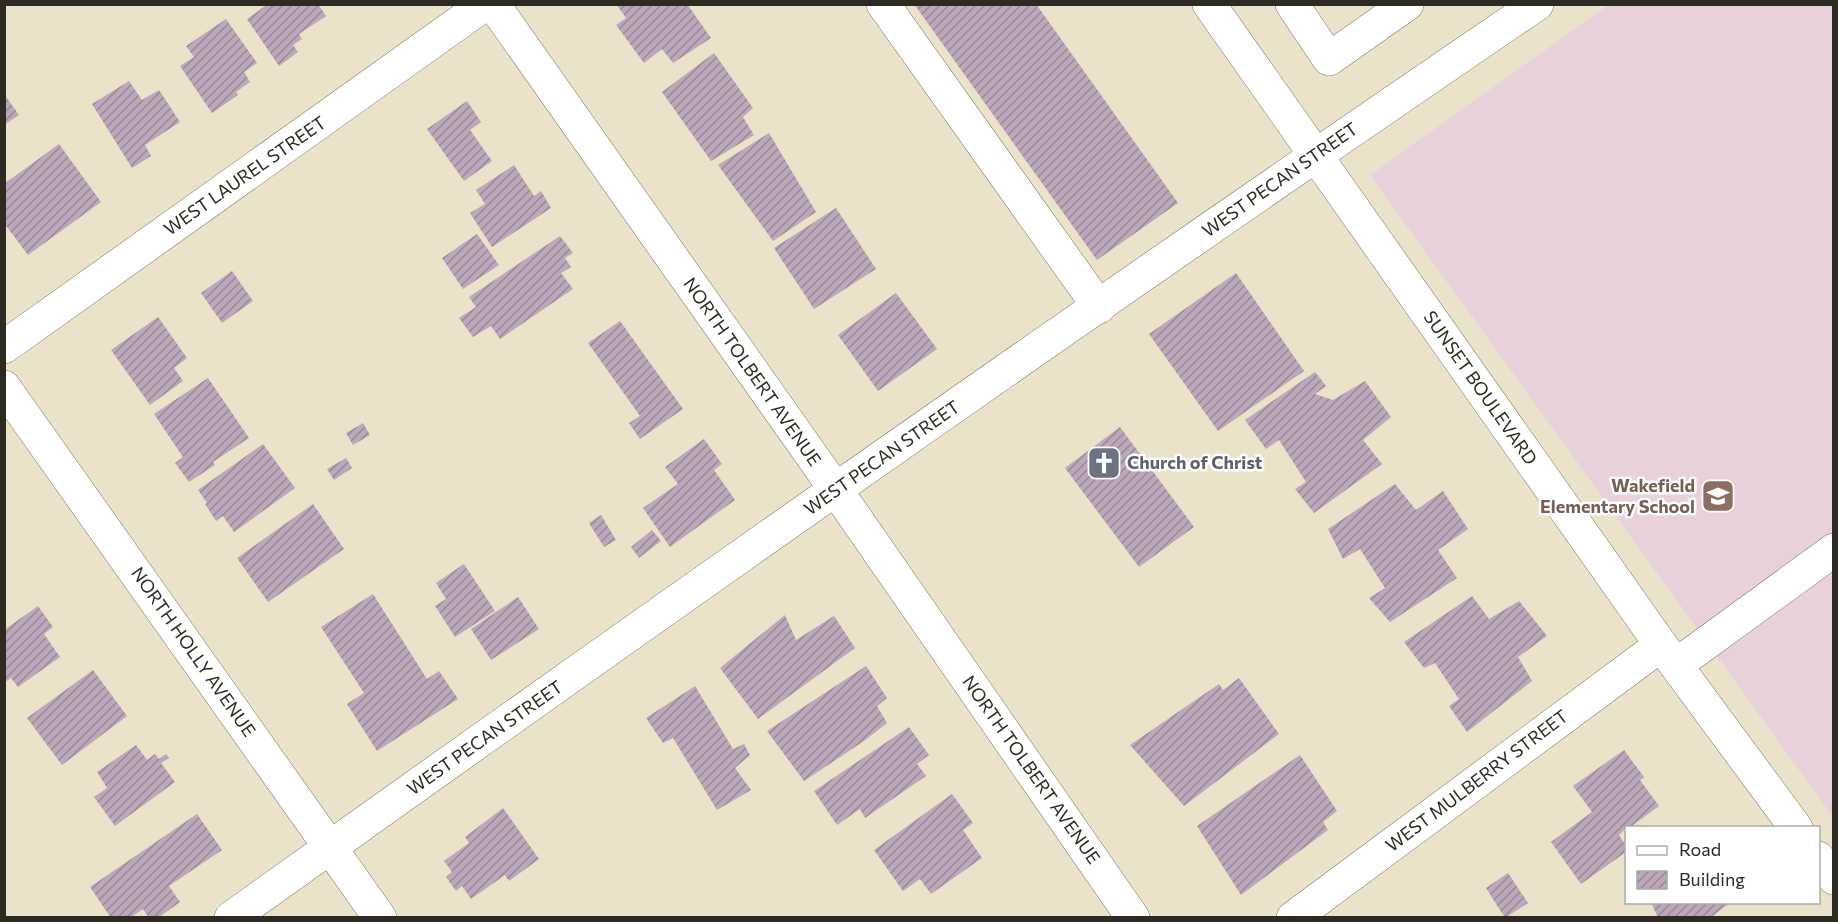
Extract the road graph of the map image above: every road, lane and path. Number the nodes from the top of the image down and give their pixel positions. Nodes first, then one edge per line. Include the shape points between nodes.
1 (485, 4) edge
2 (493, 4) edge
3 (883, 4) edge
4 (1209, 4) edge
5 (1292, 4) edge
6 (1407, 4) edge
7 (1537, 4) edge
8 (1315, 155) junction
9 (1099, 307) junction
10 (4, 347) edge
11 (4, 387) edge
12 (836, 490) junction
13 (1833, 550) edge
14 (1668, 655) junction
15 (1795, 826) edge
16 (330, 846) junction
17 (1820, 861) edge
18 (1833, 878) edge
19 (231, 918) edge
20 (380, 918) edge
21 (1133, 918) edge
22 (1293, 918) edge

1 - 10 street, WEST LAUREL STREET
2 - 12 street, NORTH TOLBERT AVENUE
3 - 9 street
4 - 8 street, SUNSET BOULEVARD
5 - 6 street via 1329,59
7 - 8 street, WEST PECAN STREET
8 - 9 street, WEST PECAN STREET
8 - 14 street, SUNSET BOULEVARD
9 - 12 street, WEST PECAN STREET
11 - 16 street, NORTH HOLLY AVENUE
12 - 16 street, WEST PECAN STREET
12 - 21 street, NORTH TOLBERT AVENUE
13 - 14 street, WEST MULBERRY STREET
14 - 15 street, SUNSET BOULEVARD
14 - 22 street, WEST MULBERRY STREET
16 - 19 street, WEST PECAN STREET
16 - 20 street, NORTH HOLLY AVENUE
17 - 18 street

